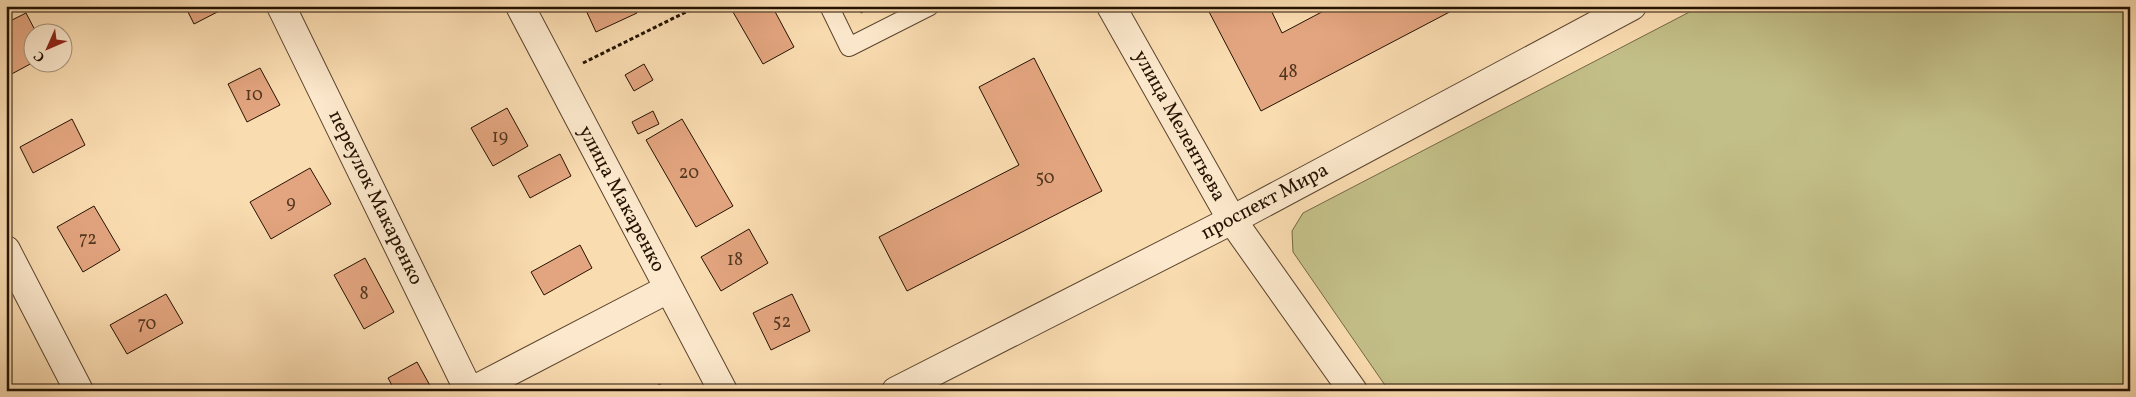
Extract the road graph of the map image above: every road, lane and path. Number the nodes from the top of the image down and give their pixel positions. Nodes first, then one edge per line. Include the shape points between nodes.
1 (282, 6) edge
2 (520, 6) edge
3 (698, 6) edge
4 (829, 6) edge
5 (930, 6) edge
6 (1111, 6) edge
7 (1632, 6) edge
8 (556, 76) junction
9 (1232, 220) junction
10 (6, 250) edge
11 (668, 289) junction
12 (79, 391) edge
13 (471, 391) edge
14 (723, 391) edge
15 (896, 391) edge
16 (1352, 391) edge

1 - 13 street, переулок Макаренко
2 - 8 street, улица Макаренко
3 - 8 path
4 - 5 lane via 849,47
6 - 9 street, улица Мелентьева
7 - 9 street, проспект Мира
8 - 11 street, улица Макаренко
9 - 15 street, проспект Мира
9 - 16 street, улица Мелентьева
10 - 12 street
11 - 13 street, переулок Макаренко
11 - 14 street, улица Макаренко

